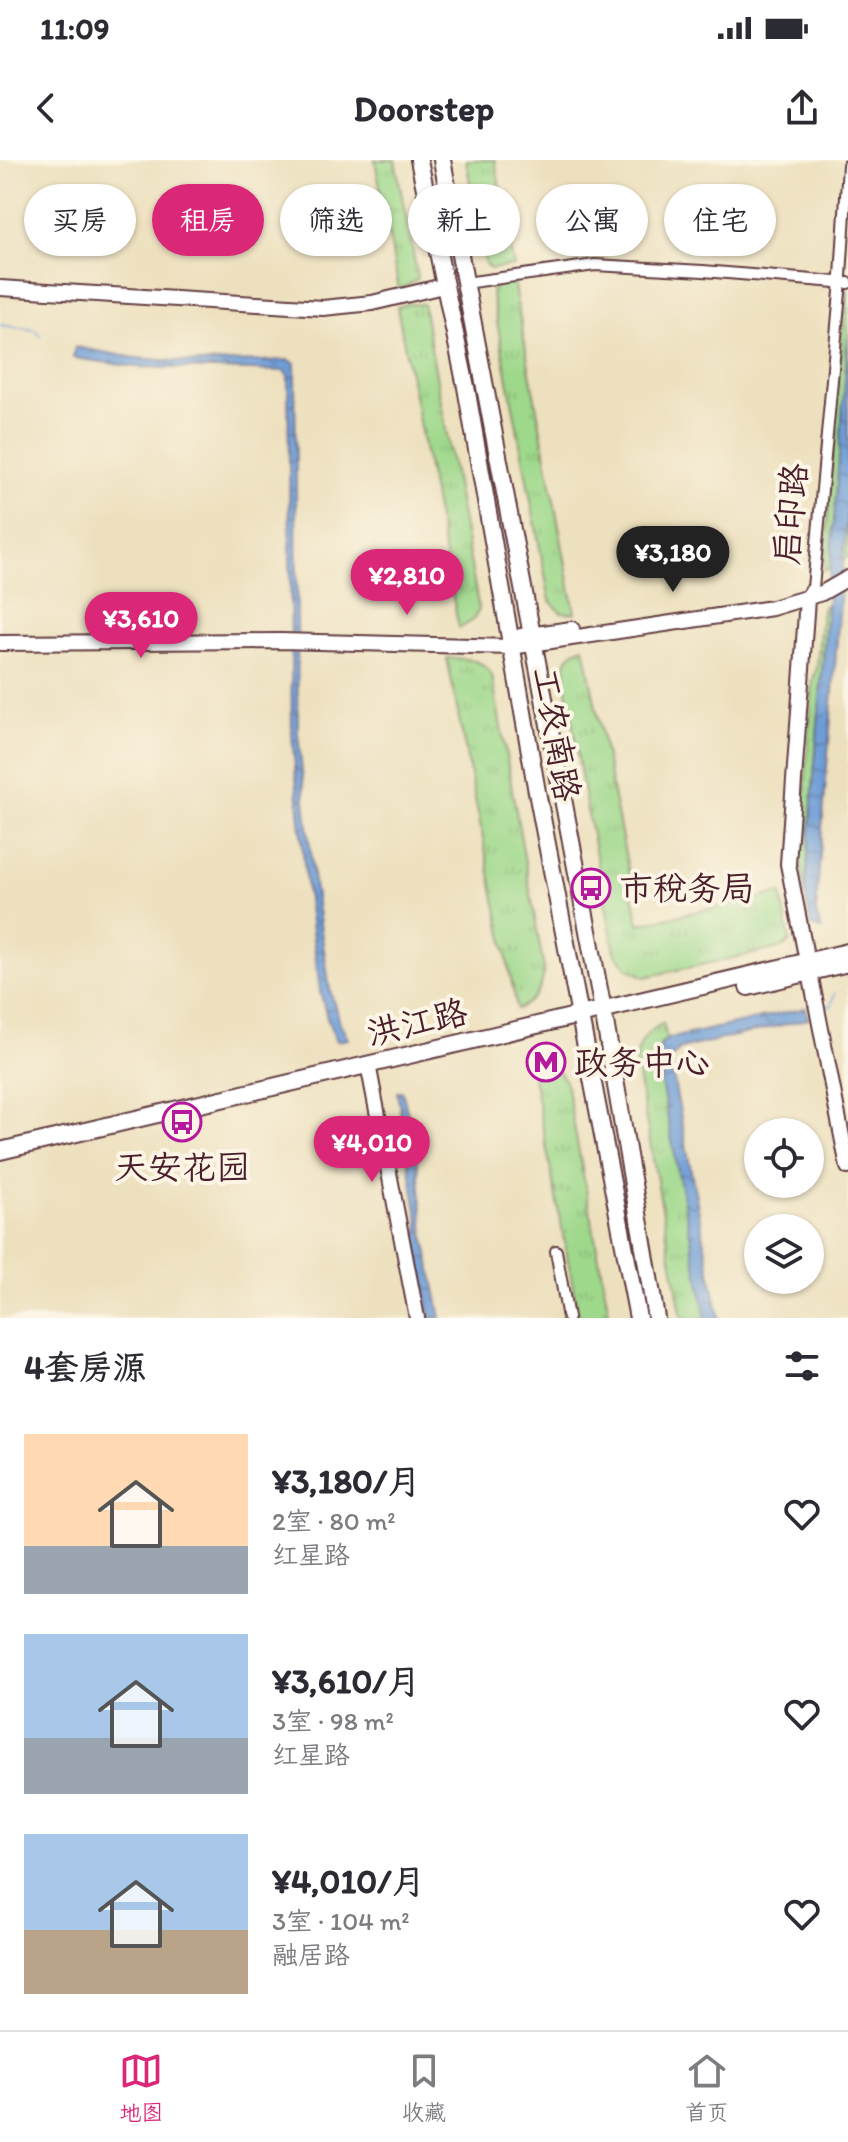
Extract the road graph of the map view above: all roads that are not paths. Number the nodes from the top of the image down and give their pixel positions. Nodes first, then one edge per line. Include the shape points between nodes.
1 (419, 160) edge
2 (442, 160) edge
3 (848, 165) edge
4 (845, 282) edge
5 (465, 283) junction
6 (443, 286) junction
7 (0, 288) edge
8 (847, 576) edge
9 (816, 591) junction
10 (0, 635) edge
11 (282, 637) junction
12 (534, 639) junction
13 (0, 643) edge
14 (511, 643) junction
15 (848, 952) edge
16 (848, 963) edge
17 (808, 967) junction
18 (604, 1014) junction
19 (581, 1019) junction
20 (369, 1069) junction
21 (0, 1151) edge
22 (0, 1158) edge
23 (848, 1167) edge
24 (556, 1251) dead end
25 (417, 1318) edge
26 (568, 1318) edge
27 (638, 1318) edge
28 (656, 1318) edge

1 - 6 main road, 工农南路
2 - 5 main road, 工农南路
3 - 4 street, 启印路
4 - 5 street via 595,265
4 - 9 street, 启印路
5 - 12 main road, 工农南路
6 - 7 street via 323,308
6 - 14 main road, 工农南路
8 - 9 street
9 - 12 street
9 - 17 street, 启印路 via 788,864
10 - 11 street
11 - 13 street
11 - 14 street
12 - 14 street
12 - 18 main road, 工农南路
14 - 19 main road, 工农南路
15 - 17 main road, 洪江路
16 - 17 main road, 洪江路
17 - 18 main road, 洪江路
17 - 23 street, 启印路
18 - 19 main road, 洪江路
18 - 28 main road, 工农南路
19 - 20 main road, 洪江路
19 - 27 main road, 工农南路
20 - 21 main road, 洪江路
20 - 22 main road, 洪江路
20 - 25 street
24 - 26 street

